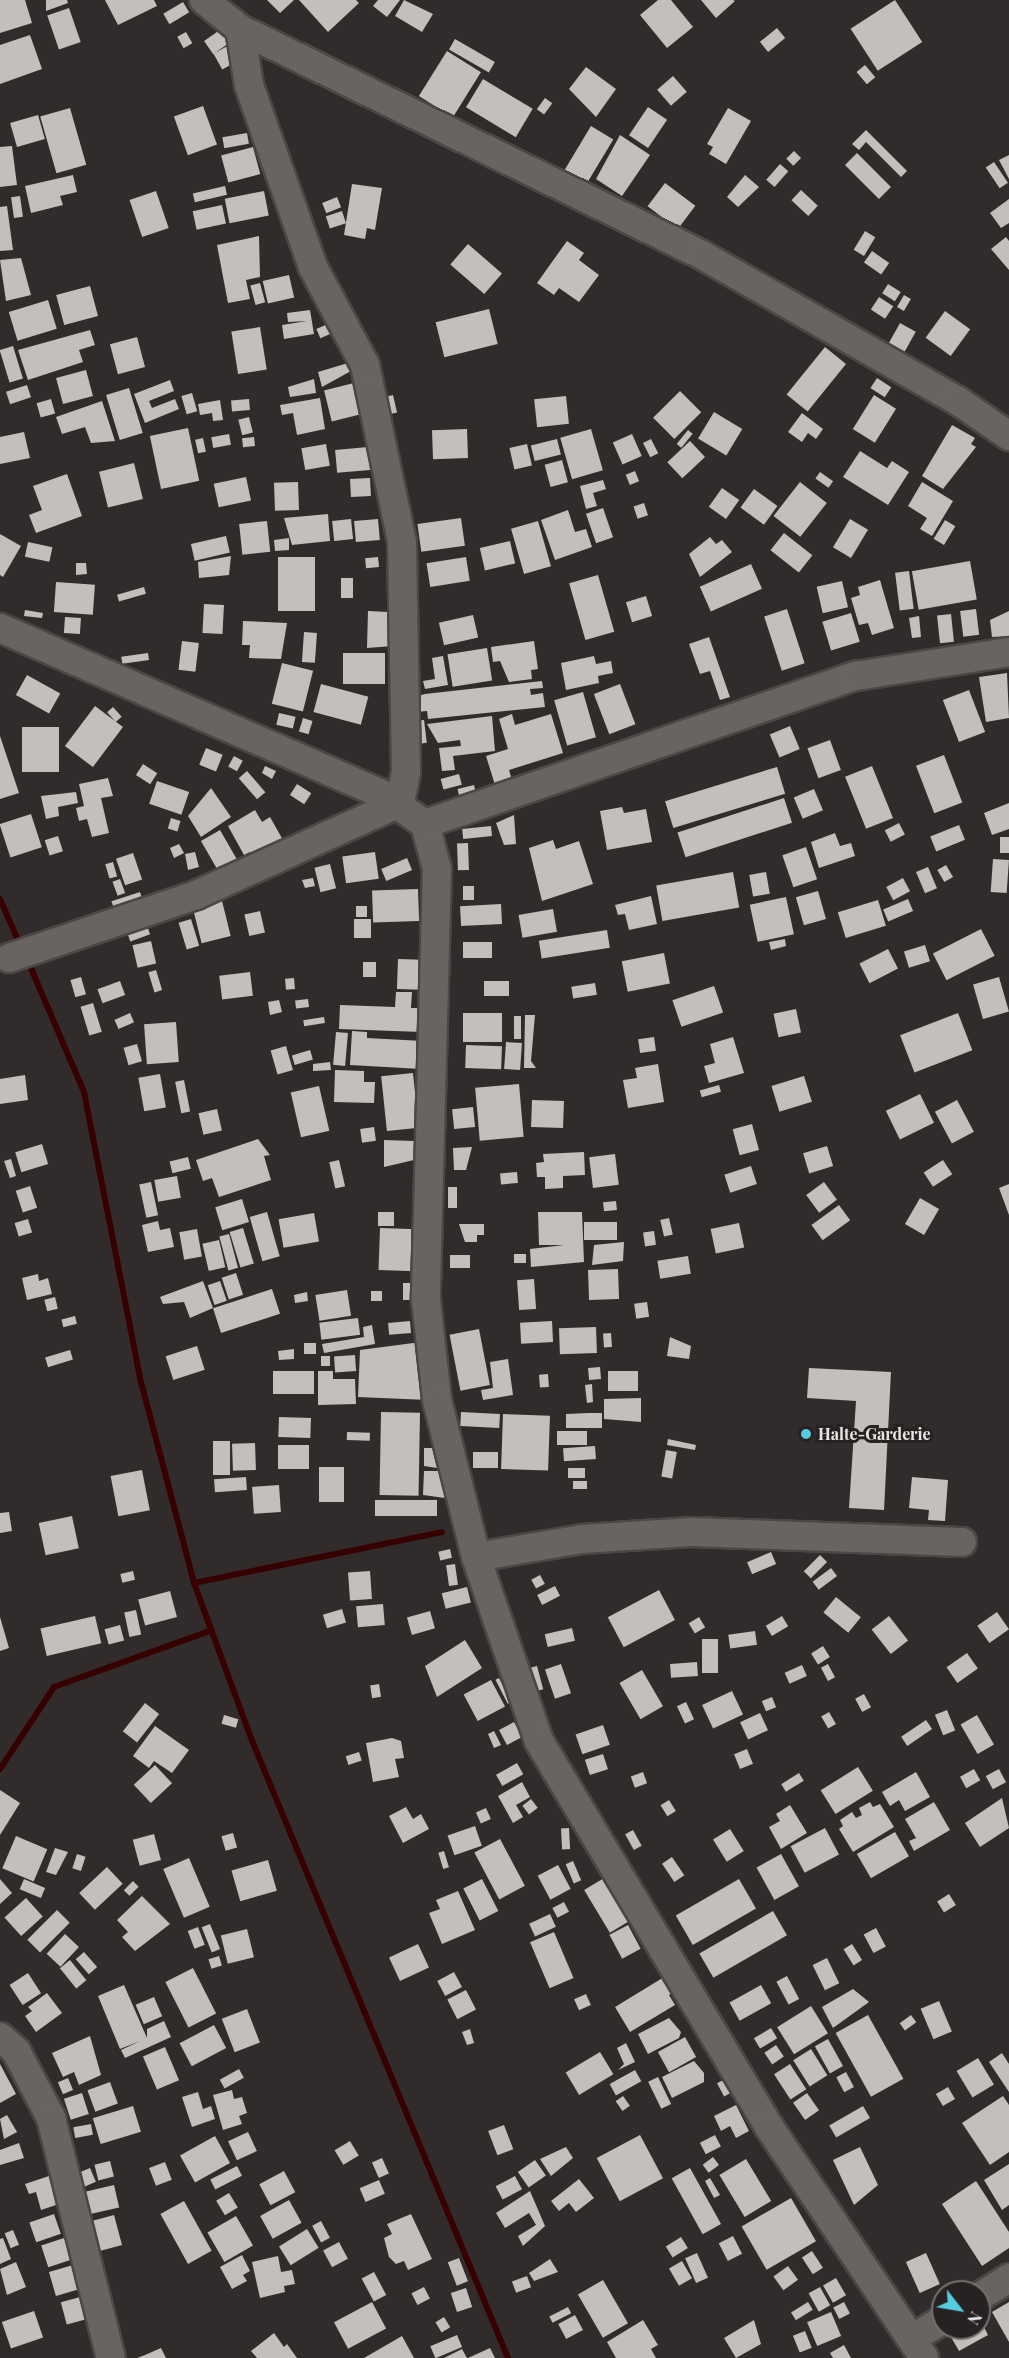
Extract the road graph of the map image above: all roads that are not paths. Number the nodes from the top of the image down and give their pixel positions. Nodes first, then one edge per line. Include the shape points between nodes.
1 (204, 0) edge
2 (240, 29) junction
3 (1009, 436) edge
4 (0, 628) edge
5 (1009, 652) edge
6 (400, 803) junction
7 (425, 824) junction
8 (20, 954) dead end
9 (962, 1542) dead end
10 (476, 1557) junction
11 (0, 2037) edge
12 (1009, 2278) edge
13 (991, 2289) edge
14 (931, 2334) edge
15 (918, 2349) edge
16 (111, 2358) edge

1 - 2 street
2 - 3 street via 702,255 958,401
2 - 6 street via 249,85 313,267 365,365 400,531 406,772
4 - 6 street
5 - 7 street via 856,676
6 - 7 street
6 - 8 street via 196,895
7 - 10 street via 437,869 426,1300 437,1400
9 - 10 street via 692,1532 582,1539
10 - 15 street via 540,1741 769,2127
11 - 16 street via 16,2051 51,2118
12 - 13 street
14 - 15 street

